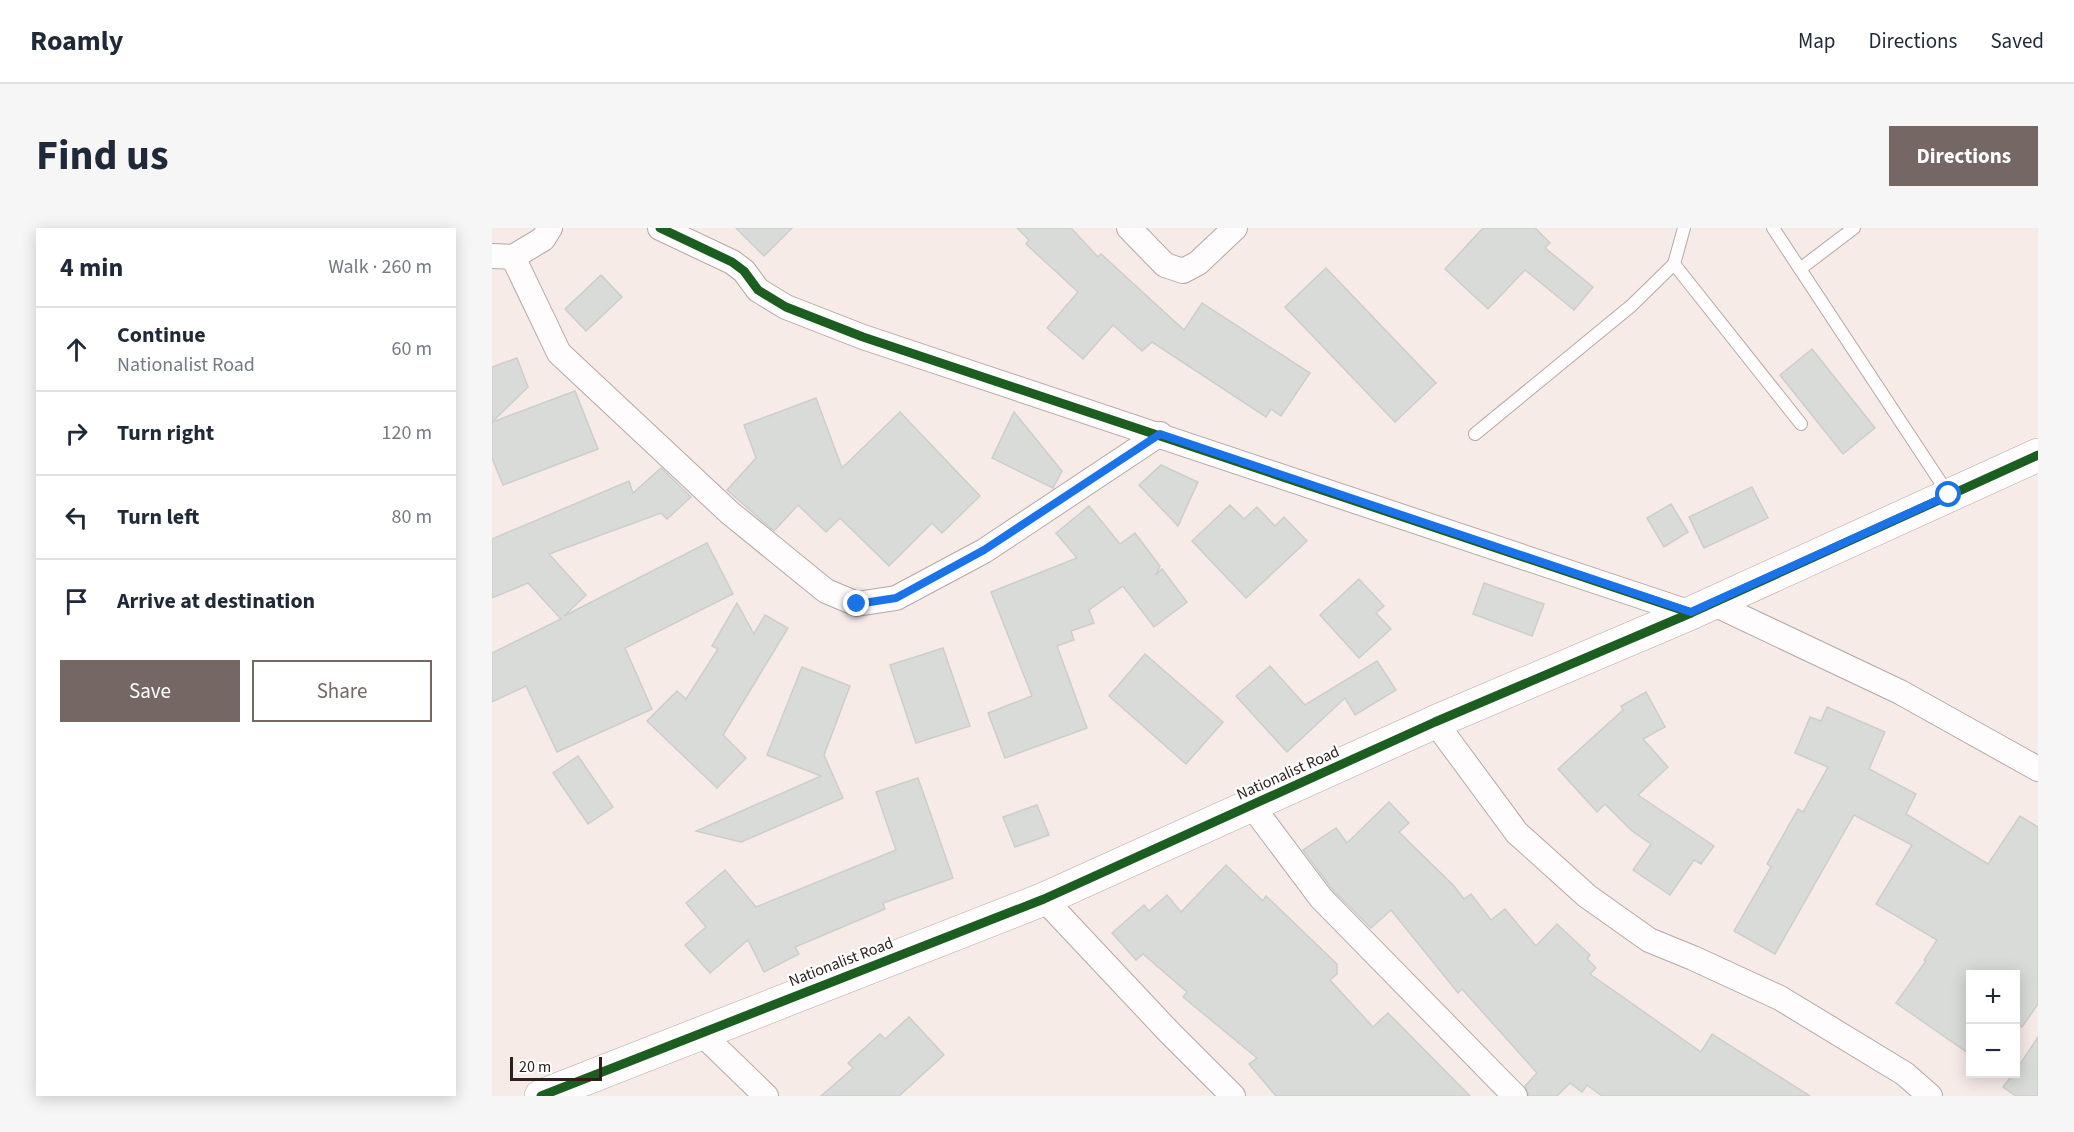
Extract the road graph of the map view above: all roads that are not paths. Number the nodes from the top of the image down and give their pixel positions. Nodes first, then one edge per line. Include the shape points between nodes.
1 (550, 228) edge
2 (660, 228) edge
3 (1129, 228) edge
4 (1235, 228) edge
5 (1684, 228) edge
6 (1773, 228) edge
7 (1854, 228) edge
8 (502, 256) edge
9 (1674, 264) junction
10 (1800, 269) junction
11 (1801, 424) dead end
12 (1160, 434) junction
13 (1475, 434) dead end
14 (2038, 455) edge
15 (1949, 495) junction
16 (1702, 608) junction
17 (1435, 722) junction
18 (2038, 769) edge
19 (1252, 806) junction
20 (1044, 899) junction
21 (701, 1034) junction
22 (755, 1091) edge
23 (541, 1096) edge
24 (1233, 1096) edge
25 (1515, 1096) edge
26 (1930, 1096) edge

1 - 8 street via 543,239
2 - 12 street via 732,262 758,290 786,307 863,337
3 - 4 street via 1165,265 1183,271 1198,263
5 - 9 lane
6 - 10 lane
7 - 10 lane
8 - 12 street via 560,353 730,513 826,591 857,604 896,598 984,550
9 - 11 lane
9 - 13 lane via 1630,306
10 - 15 lane
12 - 16 street
14 - 15 street, Nationalist Road
15 - 16 street, Nationalist Road
16 - 17 street, Nationalist Road
16 - 18 street via 1900,692
17 - 19 street, Nationalist Road
17 - 26 street via 1517,833 1587,896 1649,940 1780,998 1905,1074
19 - 20 street, Nationalist Road
19 - 25 street via 1322,898
20 - 21 street, Nationalist Road
20 - 24 street
21 - 22 street
21 - 23 street, Nationalist Road

